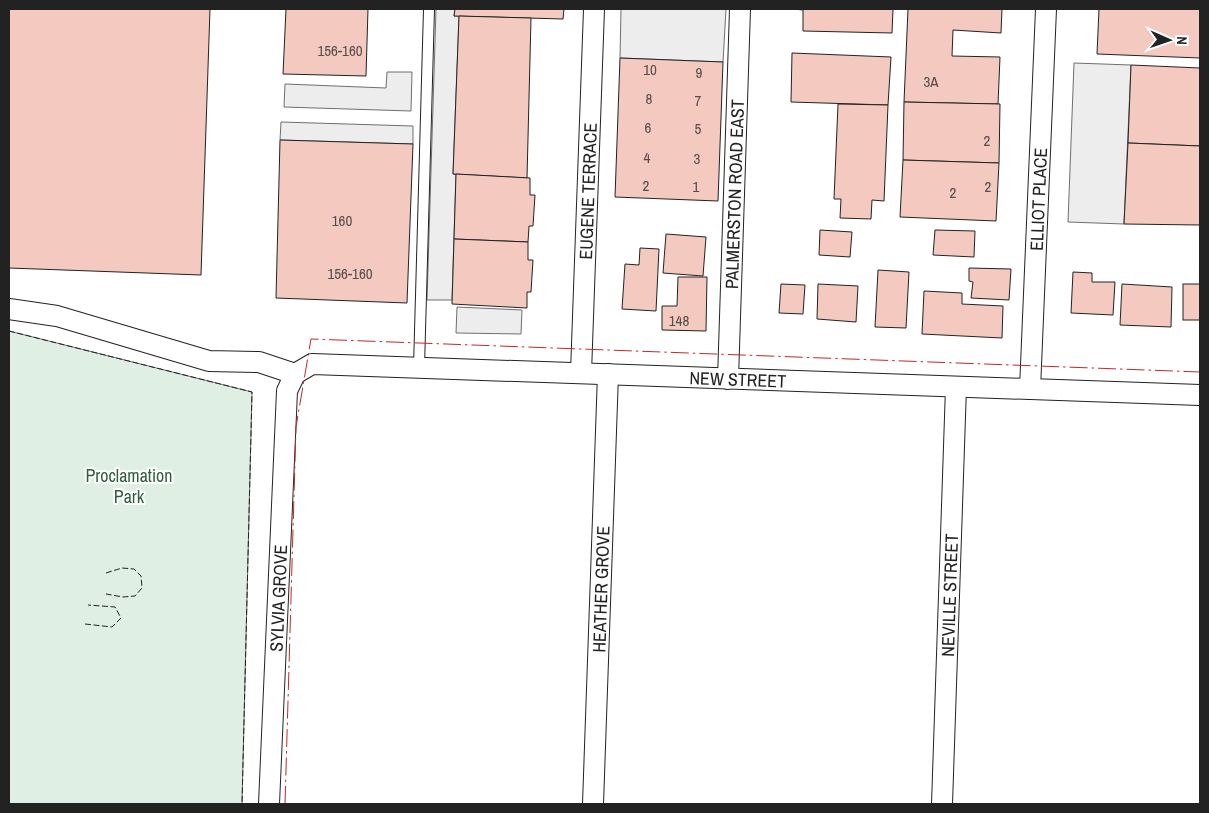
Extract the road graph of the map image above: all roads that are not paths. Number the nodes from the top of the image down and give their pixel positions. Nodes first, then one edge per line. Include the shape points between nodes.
1 (429, 9) edge
2 (594, 9) edge
3 (740, 9) edge
4 (1046, 9) edge
5 (9, 310) edge
6 (419, 367) junction
7 (582, 373) junction
8 (608, 374) junction
9 (728, 379) junction
10 (291, 382) junction
11 (956, 387) junction
12 (1030, 389) junction
13 (1200, 395) edge
14 (269, 804) edge
15 (593, 804) edge
16 (942, 804) edge

1 - 6 lane
2 - 7 street, EUGENE TERRACE
3 - 9 street, PALMERSTON ROAD EAST
4 - 12 street, ELLIOT PLACE
5 - 10 street via 58,316 209,360 259,362
6 - 7 street, NEW STREET
6 - 10 street, NEW STREET via 312,364
7 - 8 street, NEW STREET
8 - 9 street, NEW STREET
8 - 15 street, HEATHER GROVE
9 - 11 street, NEW STREET
10 - 14 street, SYLVIA GROVE
11 - 12 street, NEW STREET
11 - 16 street, NEVILLE STREET
12 - 13 street, NEW STREET

